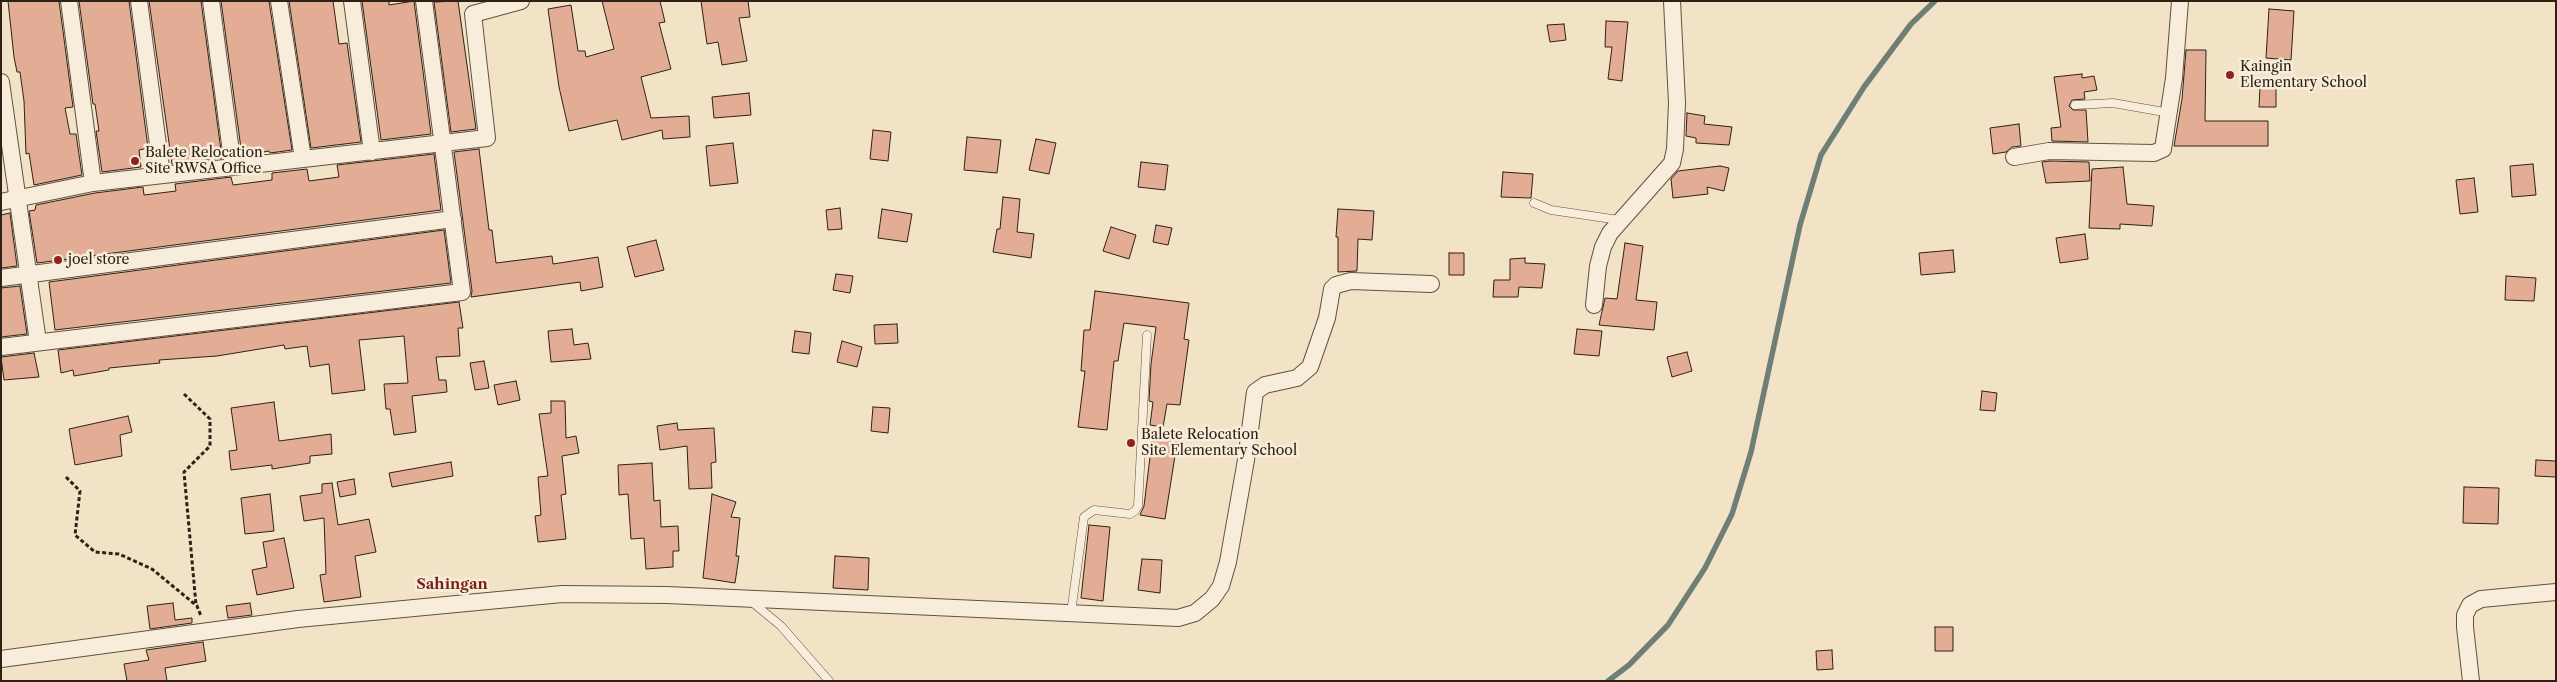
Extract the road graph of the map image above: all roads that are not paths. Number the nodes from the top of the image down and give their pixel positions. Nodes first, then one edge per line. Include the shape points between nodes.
1 (69, 1) edge
2 (139, 1) edge
3 (211, 1) edge
4 (279, 1) edge
5 (352, 1) edge
6 (424, 1) edge
7 (521, 1) edge
8 (1672, 1) edge
9 (2180, 1) edge
10 (1, 82) edge
11 (2075, 105) dead end
12 (2170, 113) junction
13 (442, 144) junction
14 (372, 152) junction
15 (2014, 157) dead end
16 (304, 159) junction
17 (234, 167) junction
18 (162, 175) junction
19 (93, 183) junction
20 (18, 200) junction
21 (1, 202) edge
22 (1534, 203) dead end
23 (453, 219) junction
24 (1618, 220) junction
25 (28, 274) junction
26 (1, 278) edge
27 (1432, 284) dead end
28 (1594, 305) dead end
29 (1147, 335) dead end
30 (38, 342) junction
31 (1, 347) edge
32 (2556, 592) edge
33 (749, 599) junction
34 (1071, 613) junction
35 (1, 659) edge
36 (829, 681) edge
37 (2471, 681) edge

1 - 19 street
2 - 18 street
3 - 17 street
4 - 16 street
5 - 14 street
6 - 13 street
7 - 13 street via 473,14 487,138
8 - 24 street via 1677,103 1674,156 1672,163 1644,197
9 - 12 street
10 - 20 street
11 - 12 lane via 2113,103
12 - 15 street via 2166,143 2160,152 2067,150
13 - 14 street
13 - 23 street
14 - 16 street
16 - 17 street
17 - 18 street
18 - 19 street
19 - 20 street
20 - 21 street
20 - 25 street
22 - 24 lane via 1551,210
23 - 25 street
23 - 30 street via 462,292
24 - 28 street via 1603,247
25 - 26 street
25 - 30 street
27 - 34 street via 1351,281 1336,285 1332,289 1327,318 1310,367 1297,378 1265,385 1255,392 1228,562 1221,586 1212,599 1195,613 1178,618
29 - 34 lane via 1138,506 1130,514 1094,510 1084,517
30 - 31 street
32 - 37 street via 2481,599 2470,605 2465,614 2465,627
33 - 34 street
33 - 35 street via 562,594 298,619
33 - 36 lane via 781,626

